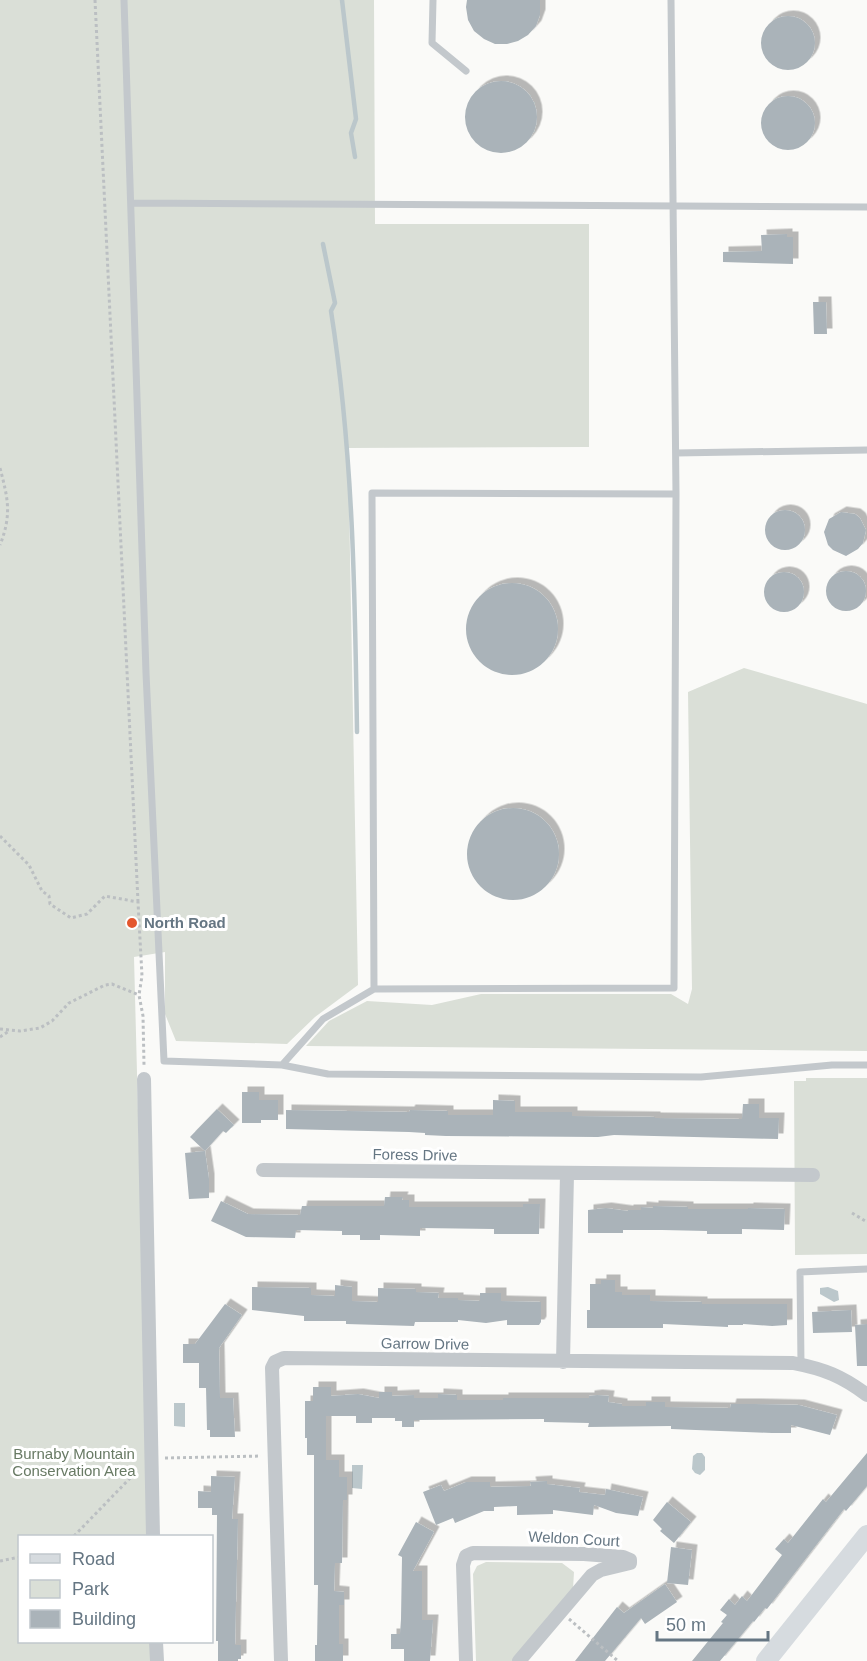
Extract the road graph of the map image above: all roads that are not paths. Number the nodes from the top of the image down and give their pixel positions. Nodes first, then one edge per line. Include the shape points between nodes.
1 (124, 0) edge
2 (433, 0) edge
3 (671, 0) edge
4 (466, 71) dead end
5 (131, 203) junction
6 (673, 204) junction
7 (867, 207) edge
8 (867, 450) edge
9 (676, 453) junction
10 (676, 494) junction
11 (374, 989) junction
12 (282, 1065) junction
13 (867, 1065) edge
14 (144, 1079) road end
15 (263, 1170) dead end
16 (567, 1174) junction
17 (813, 1175) dead end
18 (867, 1269) edge
19 (563, 1362) junction
20 (801, 1365) junction
21 (867, 1395) edge
22 (153, 1535) edge
23 (867, 1535) edge
24 (156, 1643) edge
25 (157, 1661) edge
26 (281, 1661) edge
27 (466, 1661) edge
28 (519, 1661) edge
29 (766, 1661) edge

1 - 5 lane
2 - 4 lane via 432,44
3 - 6 lane
5 - 6 lane
5 - 12 lane via 146,673 164,1061
6 - 7 lane
6 - 9 lane
8 - 9 lane
9 - 10 lane
10 - 11 lane via 674,988
10 - 11 lane via 372,493
11 - 12 lane via 323,1019
12 - 13 lane via 328,1074 701,1077
14 - 22 street
15 - 16 street, Foress Drive
16 - 17 street, Foress Drive
16 - 19 street
18 - 20 lane via 800,1272
19 - 20 street, Garrow Drive
19 - 26 street, Garrow Drive via 284,1358 275,1362 272,1368
20 - 21 street, Garrow Drive via 846,1379
23 - 29 street
24 - 25 street
27 - 28 street, Weldon Court via 463,1565 472,1552 584,1554 630,1560 592,1575

